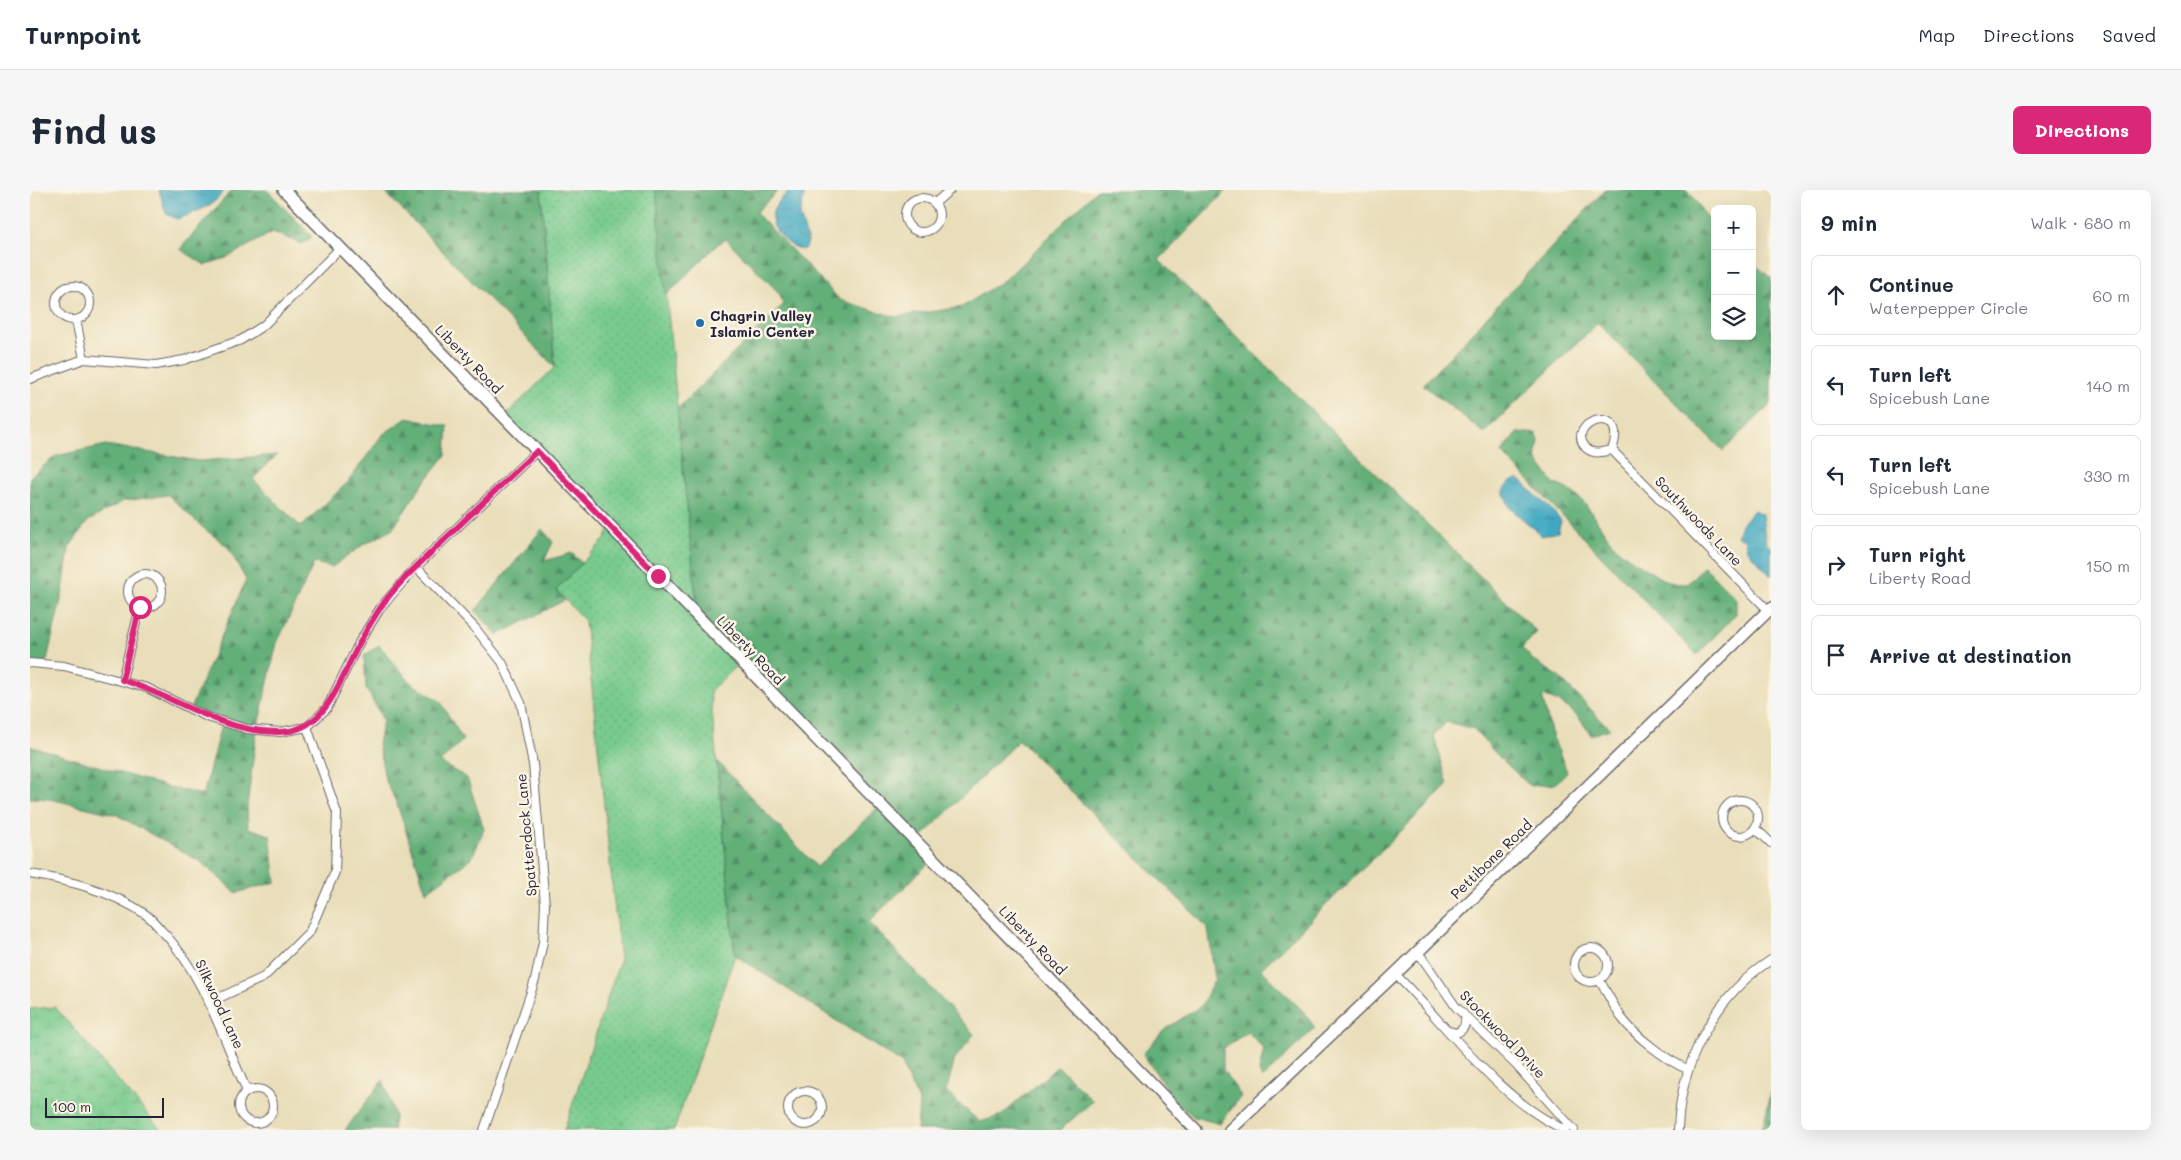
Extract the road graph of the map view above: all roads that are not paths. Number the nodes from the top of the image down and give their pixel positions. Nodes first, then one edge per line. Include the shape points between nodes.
1 (284, 190) edge
2 (950, 190) edge
3 (935, 203) junction
4 (340, 248) junction
5 (76, 320) junction
6 (84, 359) junction
7 (30, 379) edge
8 (1612, 450) junction
9 (537, 451) junction
10 (416, 567) junction
11 (140, 607) junction
12 (1770, 609) edge
13 (30, 663) edge
14 (122, 680) junction
15 (307, 726) junction
16 (1756, 828) junction
17 (1771, 843) edge
18 (30, 874) edge
19 (1418, 952) junction
20 (1771, 960) edge
21 (1395, 974) junction
22 (1599, 980) junction
23 (208, 1003) junction
24 (1465, 1016) junction
25 (1449, 1030) junction
26 (1687, 1069) junction
27 (247, 1091) junction
28 (803, 1127) edge
29 (484, 1130) edge
30 (1196, 1130) edge
31 (1230, 1130) edge
32 (1566, 1130) edge
33 (1574, 1130) edge
34 (1678, 1130) edge

1 - 4 street, Liberty Road
2 - 3 street
3 - 3 street via 940,212 935,227 927,232 916,231 909,226 905,213 908,205 923,197
4 - 6 street via 264,325 241,340 184,360 156,365
4 - 9 street, Liberty Road
5 - 5 street via 60,314 56,301 59,293 72,285 82,287 91,301 86,315
5 - 6 street
6 - 7 street
8 - 8 street via 1599,454 1587,449 1582,441 1588,423 1602,420 1612,424 1616,432
8 - 12 street, Southwoods Lane
9 - 10 street
9 - 30 street, Liberty Road
10 - 15 street via 381,607 327,708
10 - 29 street, Spatterdock Lane via 475,628 502,662 521,702 533,764 545,905 543,942 535,980
11 - 11 street via 129,597 128,587 137,576 145,573 154,575 163,595 150,608
11 - 14 street
12 - 19 street, Pettibone Road
13 - 14 street via 64,666
14 - 15 street via 147,688 207,717 247,728 280,732
15 - 23 street via 337,813 335,872 310,931 264,978
16 - 16 street via 1740,836 1729,832 1722,817 1727,806 1738,800 1749,802 1758,817
16 - 17 street
18 - 23 street, Silkwood Lane via 94,888 146,914 176,945 196,975
19 - 21 street, Pettibone Road
19 - 24 street, Stockwood Drive
20 - 26 street via 1714,1014
21 - 25 street
21 - 31 street, Pettibone Road
22 - 22 street via 1587,982 1574,971 1575,959 1583,950 1594,948 1606,957 1608,968
22 - 26 street via 1622,1018 1637,1034 1671,1061
23 - 27 street, Silkwood Lane
24 - 25 street via 1462,1030
24 - 33 street, Stockwood Drive via 1516,1065
25 - 32 street via 1494,1079 1546,1121
26 - 34 street
27 - 27 street via 256,1089 269,1094 273,1110 260,1123 250,1123 242,1117 238,1102
28 - 28 street via 791,1118 788,1106 796,1092 805,1090 818,1096 822,1112 818,1120

